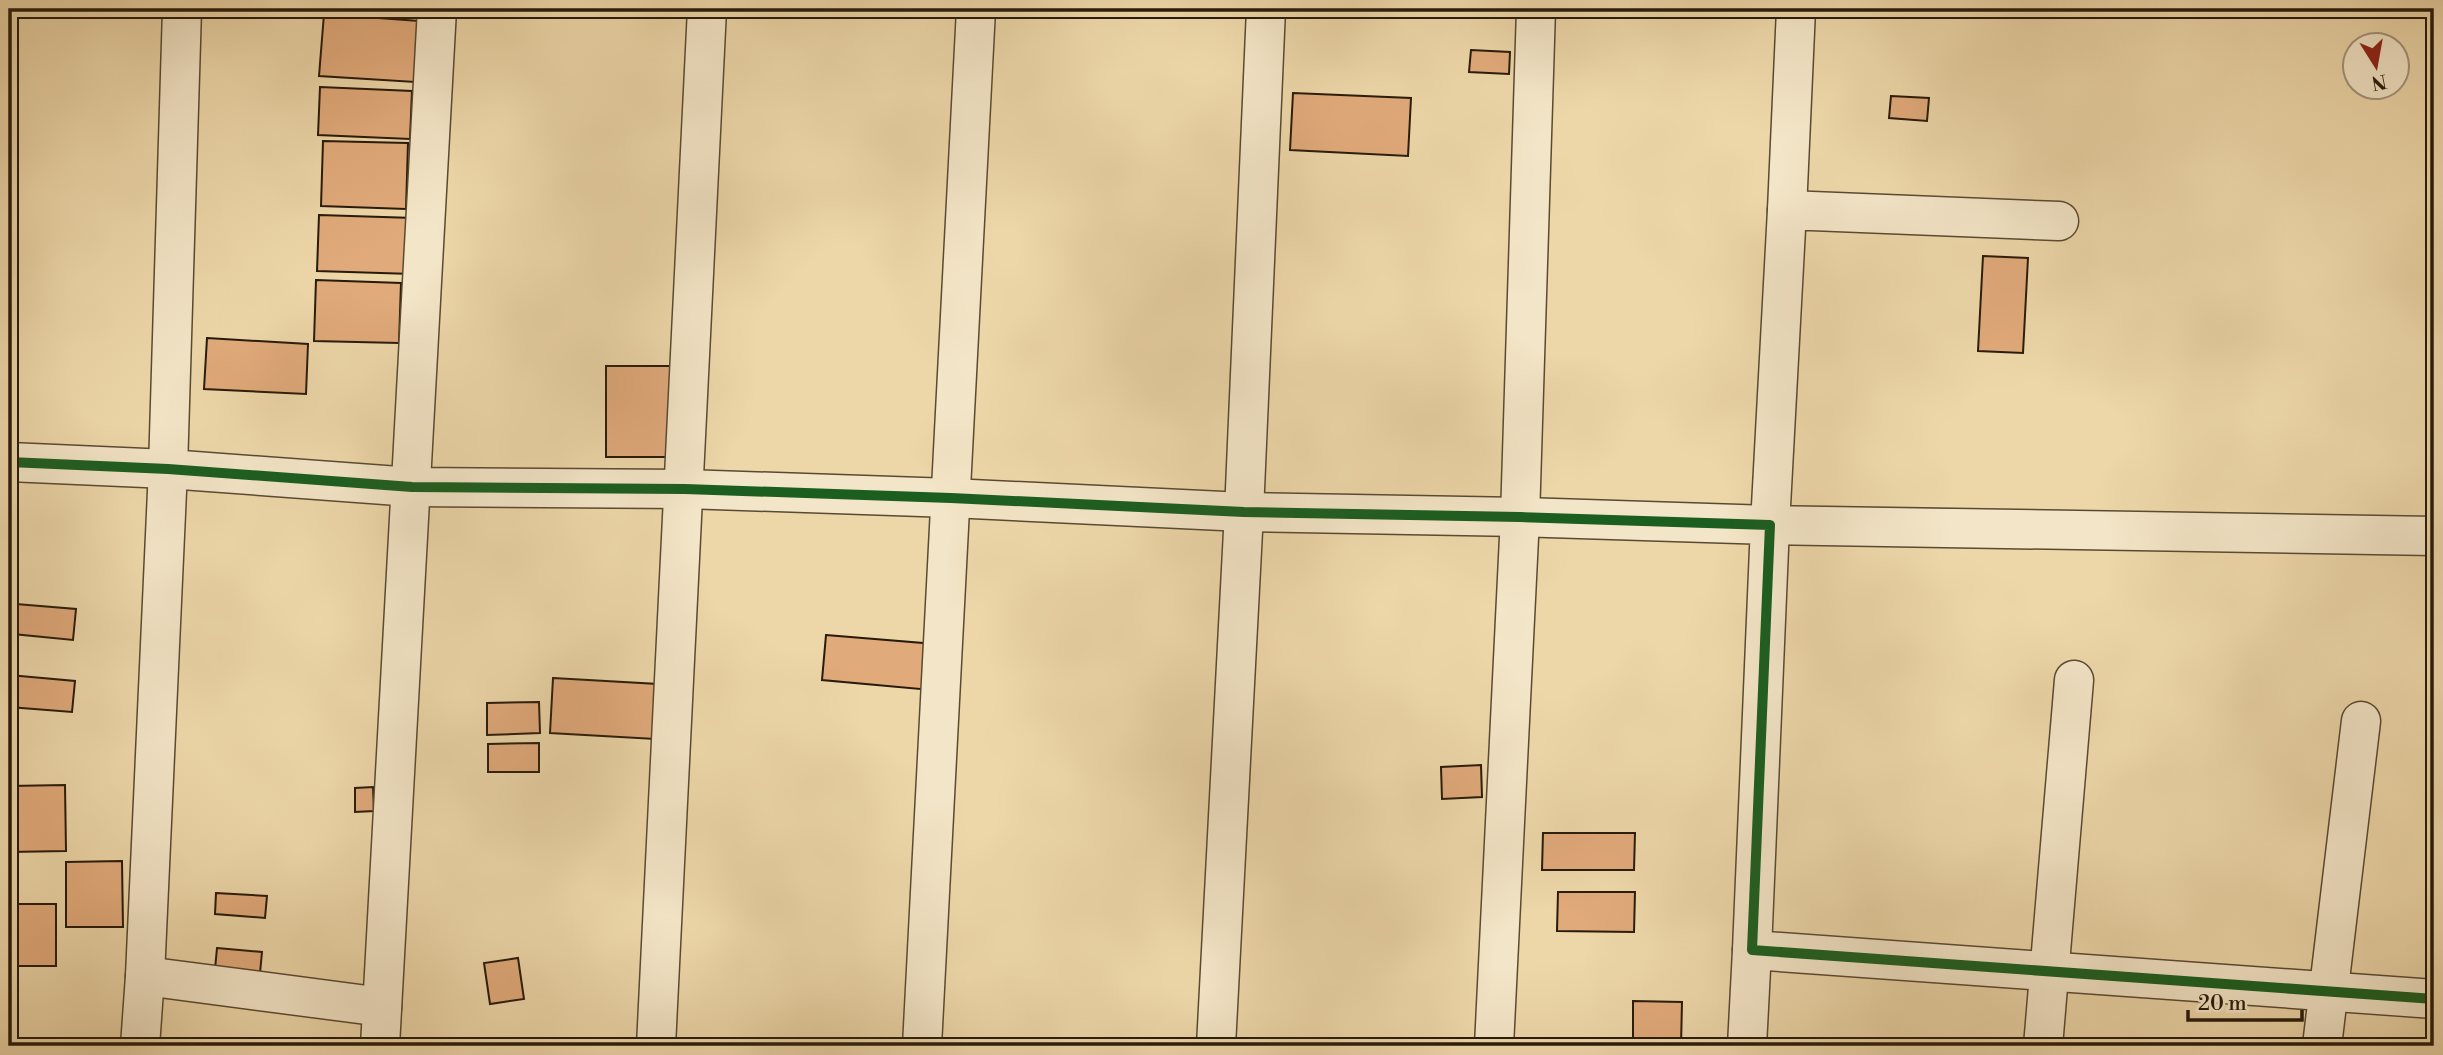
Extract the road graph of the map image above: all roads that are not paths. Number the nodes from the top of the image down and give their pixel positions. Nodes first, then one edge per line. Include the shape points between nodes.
1 (182, 9) edge
2 (437, 9) edge
3 (706, 9) edge
4 (976, 9) edge
5 (1266, 9) edge
6 (1536, 9) edge
7 (1796, 9) edge
8 (1787, 210) junction
9 (2059, 222) dead end
10 (9, 462) edge
11 (168, 469) junction
12 (412, 487) junction
13 (685, 489) junction
14 (951, 498) junction
15 (1244, 512) junction
16 (1520, 517) junction
17 (1770, 525) junction
18 (2434, 536) edge
19 (2074, 680) dead end
20 (2361, 721) dead end
21 (1752, 950) junction
22 (2048, 971) junction
23 (145, 976) junction
24 (2330, 992) junction
25 (2434, 999) edge
26 (382, 1007) junction
27 (140, 1046) edge
28 (380, 1046) edge
29 (656, 1046) edge
30 (922, 1046) edge
31 (1216, 1046) edge
32 (1494, 1046) edge
33 (1747, 1046) edge
34 (2043, 1046) edge
35 (2322, 1046) edge

1 - 11 street
2 - 12 street
3 - 13 street
4 - 14 street
5 - 15 street
6 - 16 street
7 - 8 street
8 - 9 street
8 - 17 street
10 - 11 street
11 - 12 street
11 - 23 street
12 - 13 street
12 - 26 street
13 - 14 street
13 - 29 street
14 - 15 street
14 - 30 street
15 - 16 street
15 - 31 street
16 - 17 street
16 - 32 street
17 - 18 street
17 - 21 street
19 - 22 street
20 - 24 street
21 - 22 street
21 - 33 street
22 - 24 street
22 - 34 street
23 - 26 street
23 - 27 street
24 - 25 street
24 - 35 street
26 - 28 street

